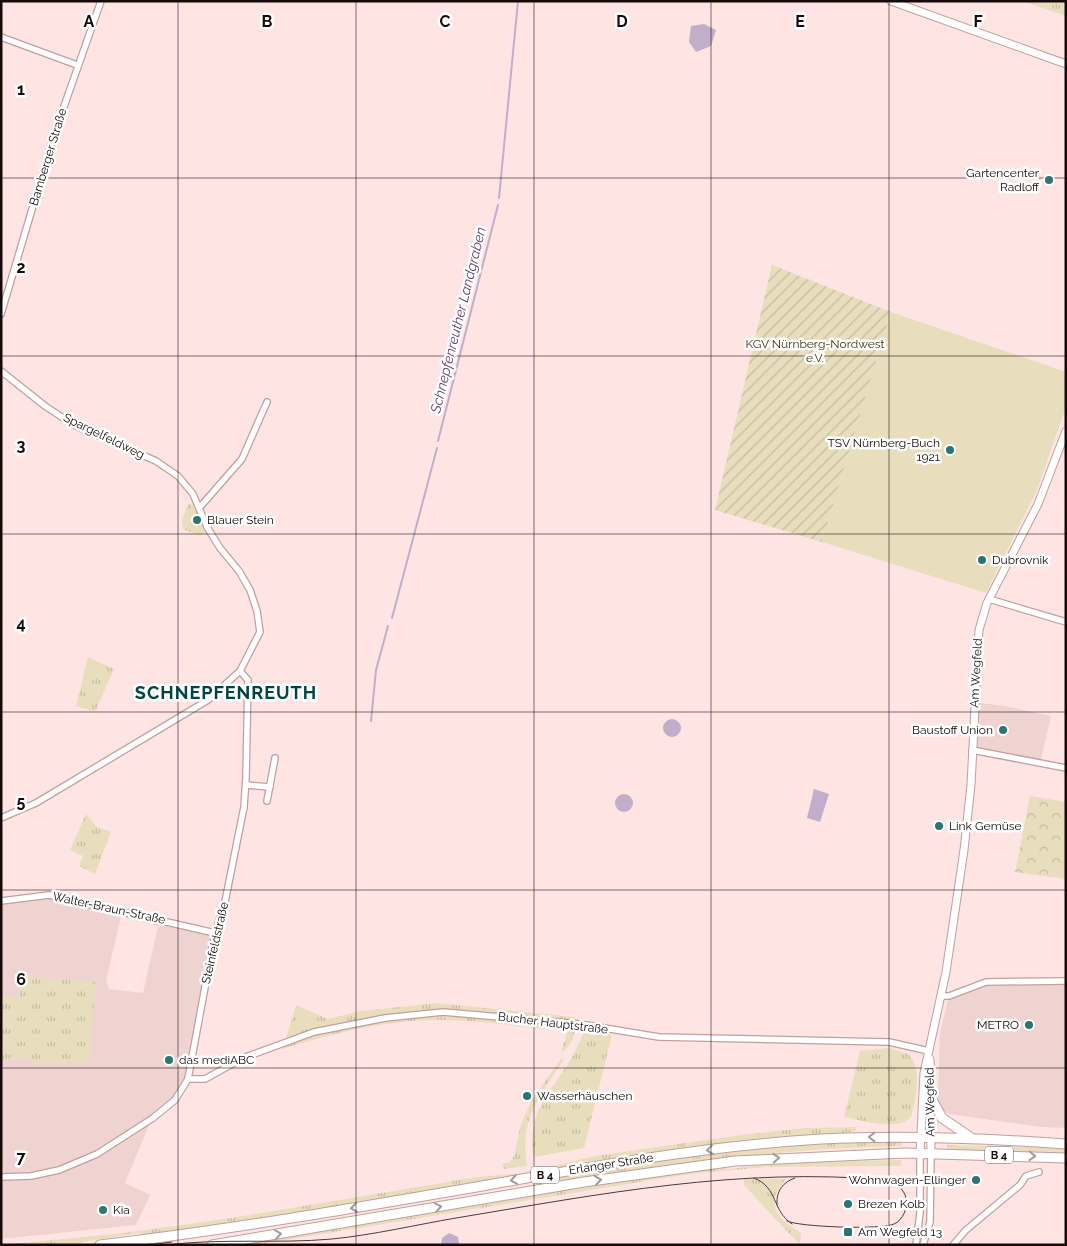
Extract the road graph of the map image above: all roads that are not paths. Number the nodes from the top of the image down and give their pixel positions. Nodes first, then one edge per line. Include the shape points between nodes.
1 (100, 1) edge
2 (891, 1) edge
3 (1, 37) edge
4 (1066, 64) edge
5 (77, 66) junction
6 (1, 314) edge
7 (1, 370) edge
8 (267, 402) dead end
9 (1066, 430) edge
10 (200, 507) junction
11 (989, 599) junction
12 (1066, 622) edge
13 (240, 671) junction
14 (972, 750) junction
15 (276, 758) dead end
16 (1066, 768) edge
17 (246, 785) junction
18 (270, 787) junction
19 (267, 801) dead end
20 (1, 818) edge
21 (1, 902) edge
22 (215, 933) junction
23 (1066, 982) edge
24 (941, 996) junction
25 (929, 1051) junction
26 (188, 1079) junction
27 (931, 1098) junction
28 (920, 1137) junction
29 (931, 1137) junction
30 (973, 1138) junction
31 (1066, 1144) edge
32 (920, 1153) junction
33 (931, 1153) junction
34 (1066, 1158) edge
35 (1039, 1172) dead end
36 (1, 1177) edge
37 (100, 1245) edge
38 (212, 1245) edge
39 (916, 1245) edge
40 (923, 1245) edge
41 (953, 1245) edge

1 - 5 street, Bamberger Straße
2 - 4 street
3 - 5 street
5 - 6 street, Bamberger Straße via 40,178
7 - 10 street, Spargelfeldweg via 45,406 74,424 156,461 178,476
8 - 10 street via 242,458
9 - 11 street, Am Wegfeld via 1030,521
10 - 13 street, Spargelfeldweg via 220,548 240,571 257,612 260,632
11 - 12 street
11 - 14 street, Am Wegfeld via 978,639
13 - 17 street, Steinfeldstraße via 248,680
13 - 20 street via 220,691 180,717 36,803
14 - 16 street
14 - 24 street, Am Wegfeld via 964,850
15 - 18 street
17 - 18 street
17 - 22 street, Steinfeldstraße via 239,834 220,923
18 - 19 street
21 - 22 street, Walter-Braun-Straße via 49,895
22 - 26 street, Steinfeldstraße
23 - 24 street via 986,982
24 - 25 street, Am Wegfeld
25 - 26 street, Bucher Hauptstraße via 889,1042 659,1037 580,1024 443,1012 385,1018 314,1032 243,1058 205,1079
25 - 27 street, Am Wegfeld
25 - 28 street, Am Wegfeld via 924,1073
26 - 36 street, Steinfeldstraße via 177,1098 154,1118 81,1161 31,1176
27 - 29 street, Am Wegfeld
27 - 30 main road, B 4 via 942,1118
28 - 29 main road, Erlanger Straße / B 4
28 - 32 street, Am Wegfeld
28 -> 37 main road, Erlanger Straße / B 4 via 819,1139 680,1154 318,1214
29 - 30 main road, Erlanger Straße / B 4
29 - 33 street, Am Wegfeld
30 - 31 main road, Erlanger Straße / B 4
32 - 33 main road, Erlanger Straße / B 4
38 -> 32 main road, Erlanger Straße / B 4 via 644,1173 774,1158
32 - 39 street via 920,1213
33 -> 34 main road, Erlanger Straße / B 4
33 - 40 street via 930,1222
35 - 41 street via 1026,1176

